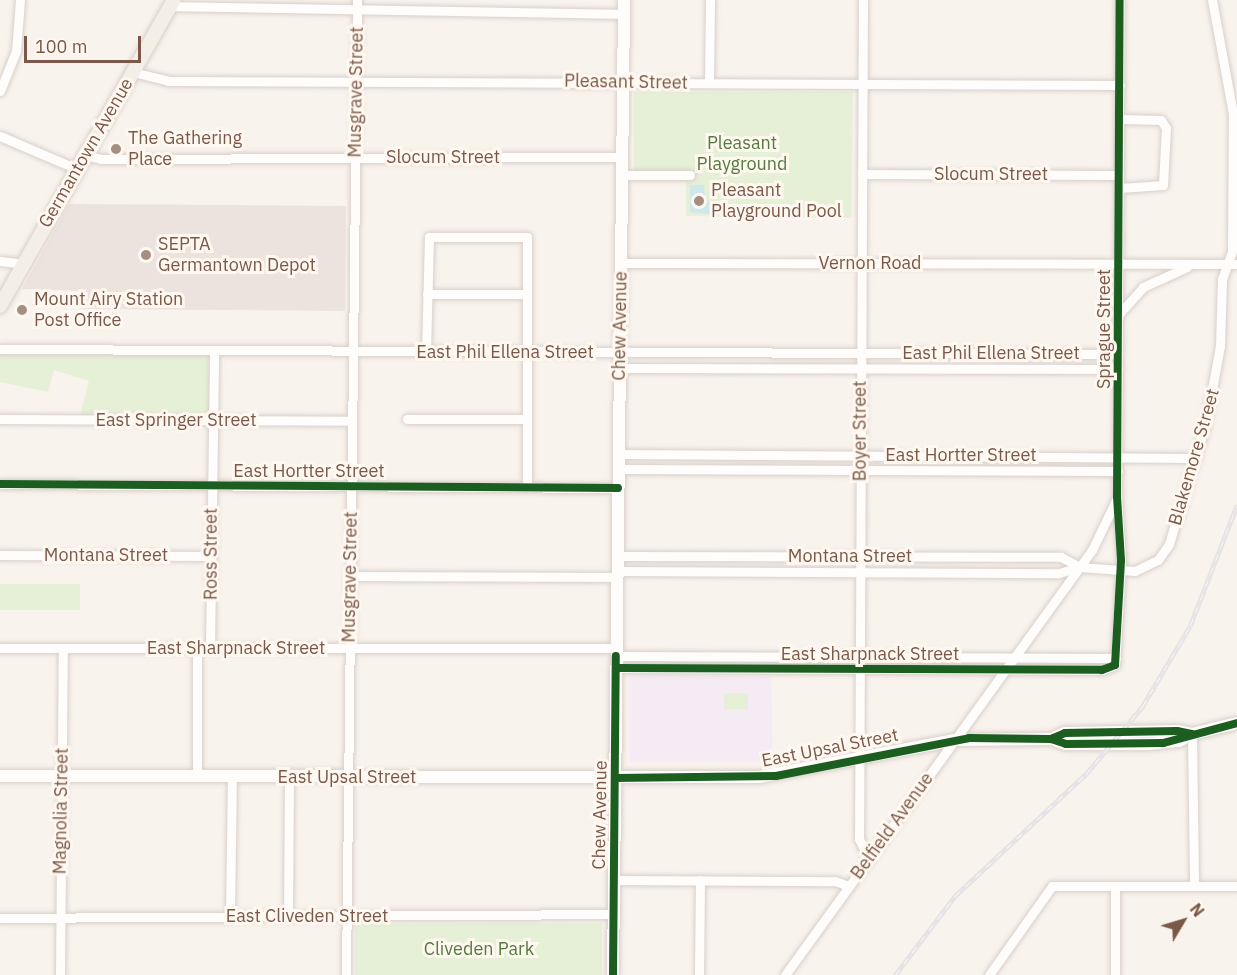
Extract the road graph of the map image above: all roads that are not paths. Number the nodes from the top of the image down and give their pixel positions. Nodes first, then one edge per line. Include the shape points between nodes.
1 (20, 0) edge
2 (357, 0) edge
3 (624, 0) edge
4 (710, 0) edge
5 (863, 0) edge
6 (1120, 0) edge
7 (1212, 0) edge
8 (172, 3) edge
9 (357, 11) junction
10 (624, 14) junction
11 (133, 72) junction
12 (356, 81) junction
13 (623, 82) junction
14 (709, 83) junction
15 (862, 84) junction
16 (1120, 85) junction
17 (0, 91) edge
18 (1120, 119) junction
19 (0, 136) edge
20 (85, 155) junction
21 (622, 157) junction
22 (355, 158) junction
23 (77, 169) junction
24 (862, 174) junction
25 (622, 175) junction
26 (690, 175) dead end
27 (1119, 175) junction
28 (1119, 188) junction
29 (0, 261) edge
30 (621, 263) junction
31 (862, 263) junction
32 (23, 264) junction
33 (1119, 264) junction
34 (1232, 264) edge
35 (1192, 265) junction
36 (427, 294) junction
37 (527, 294) junction
38 (0, 306) edge
39 (1119, 314) junction
40 (0, 349) edge
41 (214, 352) junction
42 (426, 352) junction
43 (527, 352) junction
44 (620, 352) junction
45 (353, 353) junction
46 (861, 353) junction
47 (1118, 354) junction
48 (620, 368) junction
49 (861, 369) junction
50 (1118, 369) junction
51 (0, 419) edge
52 (407, 419) dead end
53 (527, 419) junction
54 (213, 420) junction
55 (352, 421) junction
56 (619, 454) junction
57 (860, 454) junction
58 (1118, 456) junction
59 (1196, 458) junction
60 (618, 470) junction
61 (860, 471) junction
62 (1118, 471) junction
63 (0, 484) edge
64 (212, 486) junction
65 (352, 486) junction
66 (527, 487) junction
67 (618, 488) junction
68 (1118, 496) junction
69 (0, 555) edge
70 (1162, 555) joint
71 (211, 556) junction
72 (618, 556) junction
73 (860, 556) junction
74 (1080, 567) junction
75 (1119, 570) junction
76 (860, 572) junction
77 (617, 574) junction
78 (350, 576) junction
79 (0, 648) edge
80 (63, 648) junction
81 (197, 648) junction
82 (210, 648) junction
83 (350, 648) junction
84 (859, 657) junction
85 (616, 658) junction
86 (1014, 658) junction
87 (1116, 658) junction
88 (859, 669) junction
89 (1005, 670) junction
90 (1237, 723) edge
91 (1192, 734) junction
92 (954, 740) junction
93 (859, 759) junction
94 (0, 776) edge
95 (62, 776) junction
96 (197, 777) junction
97 (232, 777) junction
98 (289, 777) junction
99 (348, 777) junction
100 (615, 778) junction
101 (869, 859) junction
102 (614, 880) junction
103 (700, 880) junction
104 (849, 886) junction
105 (1115, 886) junction
106 (1194, 886) junction
107 (1237, 886) edge
108 (613, 914) junction
109 (230, 916) junction
110 (288, 916) junction
111 (347, 916) junction
112 (0, 918) edge
113 (60, 918) junction
114 (60, 975) edge
115 (346, 975) edge
116 (613, 975) edge
117 (699, 975) edge
118 (785, 975) edge
119 (989, 975) edge
120 (1115, 975) edge

1 - 17 street via 16,51
2 - 9 street, Musgrave Street
3 - 10 street, Chew Avenue
4 - 14 street
5 - 15 street, Boyer Street
6 - 16 street, Sprague Street
7 - 34 street, Blakemore Street via 1233,114
8 - 9 street
8 - 11 main road, Germantown Avenue
9 - 10 street
9 - 12 street, Musgrave Street
10 - 13 street, Chew Avenue
11 - 12 street, Pleasant Street via 168,81
11 - 20 main road, Germantown Avenue
12 - 13 street, Pleasant Street
12 - 22 street, Musgrave Street
13 - 14 street, Pleasant Street
13 - 21 street, Chew Avenue
14 - 15 street, Pleasant Street
15 - 16 street, Pleasant Street
15 - 24 street, Boyer Street
16 - 18 street, Sprague Street
18 - 27 street, Sprague Street
18 - 28 street via 1164,121 1163,185
19 - 23 street
20 - 22 street, Slocum Street via 101,159
20 - 23 main road, Germantown Avenue
21 - 22 street, Slocum Street
21 - 25 street, Chew Avenue
22 - 45 street, Musgrave Street
23 - 32 main road, Germantown Avenue
24 - 27 street, Slocum Street
24 - 31 street, Boyer Street
25 - 26 street
25 - 30 street, Chew Avenue
27 - 28 street, Sprague Street
28 - 33 street, Sprague Street
29 - 32 street
30 - 31 street, Vernon Road
30 - 44 street, Chew Avenue
31 - 33 street, Vernon Road
31 - 46 street, Boyer Street
32 - 38 main road, Germantown Avenue
33 - 35 street, Vernon Road
33 - 39 street, Sprague Street
34 - 35 street, Vernon Road
34 - 59 street, Blakemore Street via 1222,279 1216,377
35 - 39 street via 1143,287
36 - 37 street
36 - 37 street via 429,237 527,237
36 - 42 street
37 - 43 street
39 - 47 street, Sprague Street
40 - 41 street, East Phil Ellena Street
41 - 45 street, East Phil Ellena Street
41 - 54 street, Ross Street
42 - 43 street, East Phil Ellena Street
42 - 45 street, East Phil Ellena Street
43 - 44 street, East Phil Ellena Street
43 - 53 street
44 - 46 street, East Phil Ellena Street
44 - 48 street, Chew Avenue
45 - 55 street, Musgrave Street
46 - 47 street, East Phil Ellena Street
46 - 49 street, Boyer Street
47 - 50 street, Sprague Street
48 - 49 street, East Phil Ellena Street
48 - 56 street, Chew Avenue
49 - 50 street, East Phil Ellena Street
49 - 57 street, Boyer Street
50 - 58 street, Sprague Street
51 - 54 street, East Springer Street
52 - 53 street
53 - 66 street
54 - 55 street, East Springer Street
54 - 64 street, Ross Street
55 - 65 street, Musgrave Street
56 - 57 street, East Hortter Street
56 - 60 street, Chew Avenue
57 - 58 street, East Hortter Street
57 - 61 street, Boyer Street
58 - 59 street, East Hortter Street
58 - 62 street, Sprague Street
59 - 70 street, Blakemore Street
60 - 61 street, East Hortter Street
60 - 67 street, Chew Avenue
61 - 62 street, East Hortter Street
61 - 73 street, Boyer Street
62 - 68 street, Sprague Street
63 - 64 street, East Hortter Street
64 - 65 street, East Hortter Street
64 - 71 street, Ross Street
65 - 66 street, East Hortter Street
65 - 78 street, Musgrave Street
66 - 67 street, East Hortter Street
67 - 72 street, Chew Avenue
68 - 74 street, Belfield Avenue via 1104,530
68 - 75 street, Sprague Street
69 - 71 street, Montana Street
70 - 75 street, Montana Street via 1142,570
71 - 82 street, Ross Street
72 - 73 street, Montana Street
72 - 77 street, Chew Avenue
73 - 74 street, Montana Street via 1061,557
73 - 76 street, Boyer Street
74 - 75 street, Montana Street
74 - 76 street, Montana Street via 1059,573
74 - 86 street, Belfield Avenue
75 - 87 street, Sprague Street
76 - 77 street, Montana Street
76 - 84 street, Boyer Street
77 - 78 street, Montana Street
77 - 85 street, Chew Avenue
78 - 83 street, Musgrave Street
79 - 80 street, East Sharpnack Street
80 - 81 street, East Sharpnack Street
80 - 95 street, Magnolia Street
81 - 82 street, East Sharpnack Street
81 - 96 street
82 - 83 street, East Sharpnack Street
83 - 85 street, East Sharpnack Street
83 - 99 street, Musgrave Street
84 - 85 street, East Sharpnack Street
84 - 86 street, East Sharpnack Street
84 - 88 street, Boyer Street
85 - 88 street, East Sharpnack Street
85 - 100 street, Chew Avenue
86 - 87 street, East Sharpnack Street
86 - 89 street, Belfield Avenue
87 - 89 street, East Sharpnack Street via 1114,665 1105,670
88 - 89 street, East Sharpnack Street
88 - 93 street, Boyer Street
89 - 92 street, Belfield Avenue
90 - 91 street, East Upsal Street
91 - 92 street, East Upsal Street via 1177,730 1065,733 1051,739
91 - 106 street
92 - 93 street, East Upsal Street
92 - 101 street, Belfield Avenue
93 - 100 street, East Upsal Street via 767,777
93 - 101 street, Boyer Street via 858,839
94 - 95 street, East Upsal Street
95 - 96 street, East Upsal Street
95 - 113 street, Magnolia Street
96 - 97 street, East Upsal Street
97 - 98 street, East Upsal Street
97 - 109 street
98 - 99 street, East Upsal Street
98 - 110 street
99 - 100 street, East Upsal Street
99 - 111 street, Musgrave Street
100 - 102 street, Chew Avenue
101 - 104 street, Belfield Avenue
102 - 103 street
102 - 108 street, Chew Avenue
103 - 104 street via 835,881
103 - 117 street
104 - 118 street, Belfield Avenue
105 - 106 street
105 - 119 street via 1052,886
105 - 120 street
106 - 107 street
108 - 111 street, East Cliveden Street
108 - 116 street, Chew Avenue
109 - 110 street, East Cliveden Street
109 - 113 street, East Cliveden Street
110 - 111 street, East Cliveden Street
111 - 115 street, Musgrave Street
112 - 113 street, East Cliveden Street
113 - 114 street, Magnolia Street

